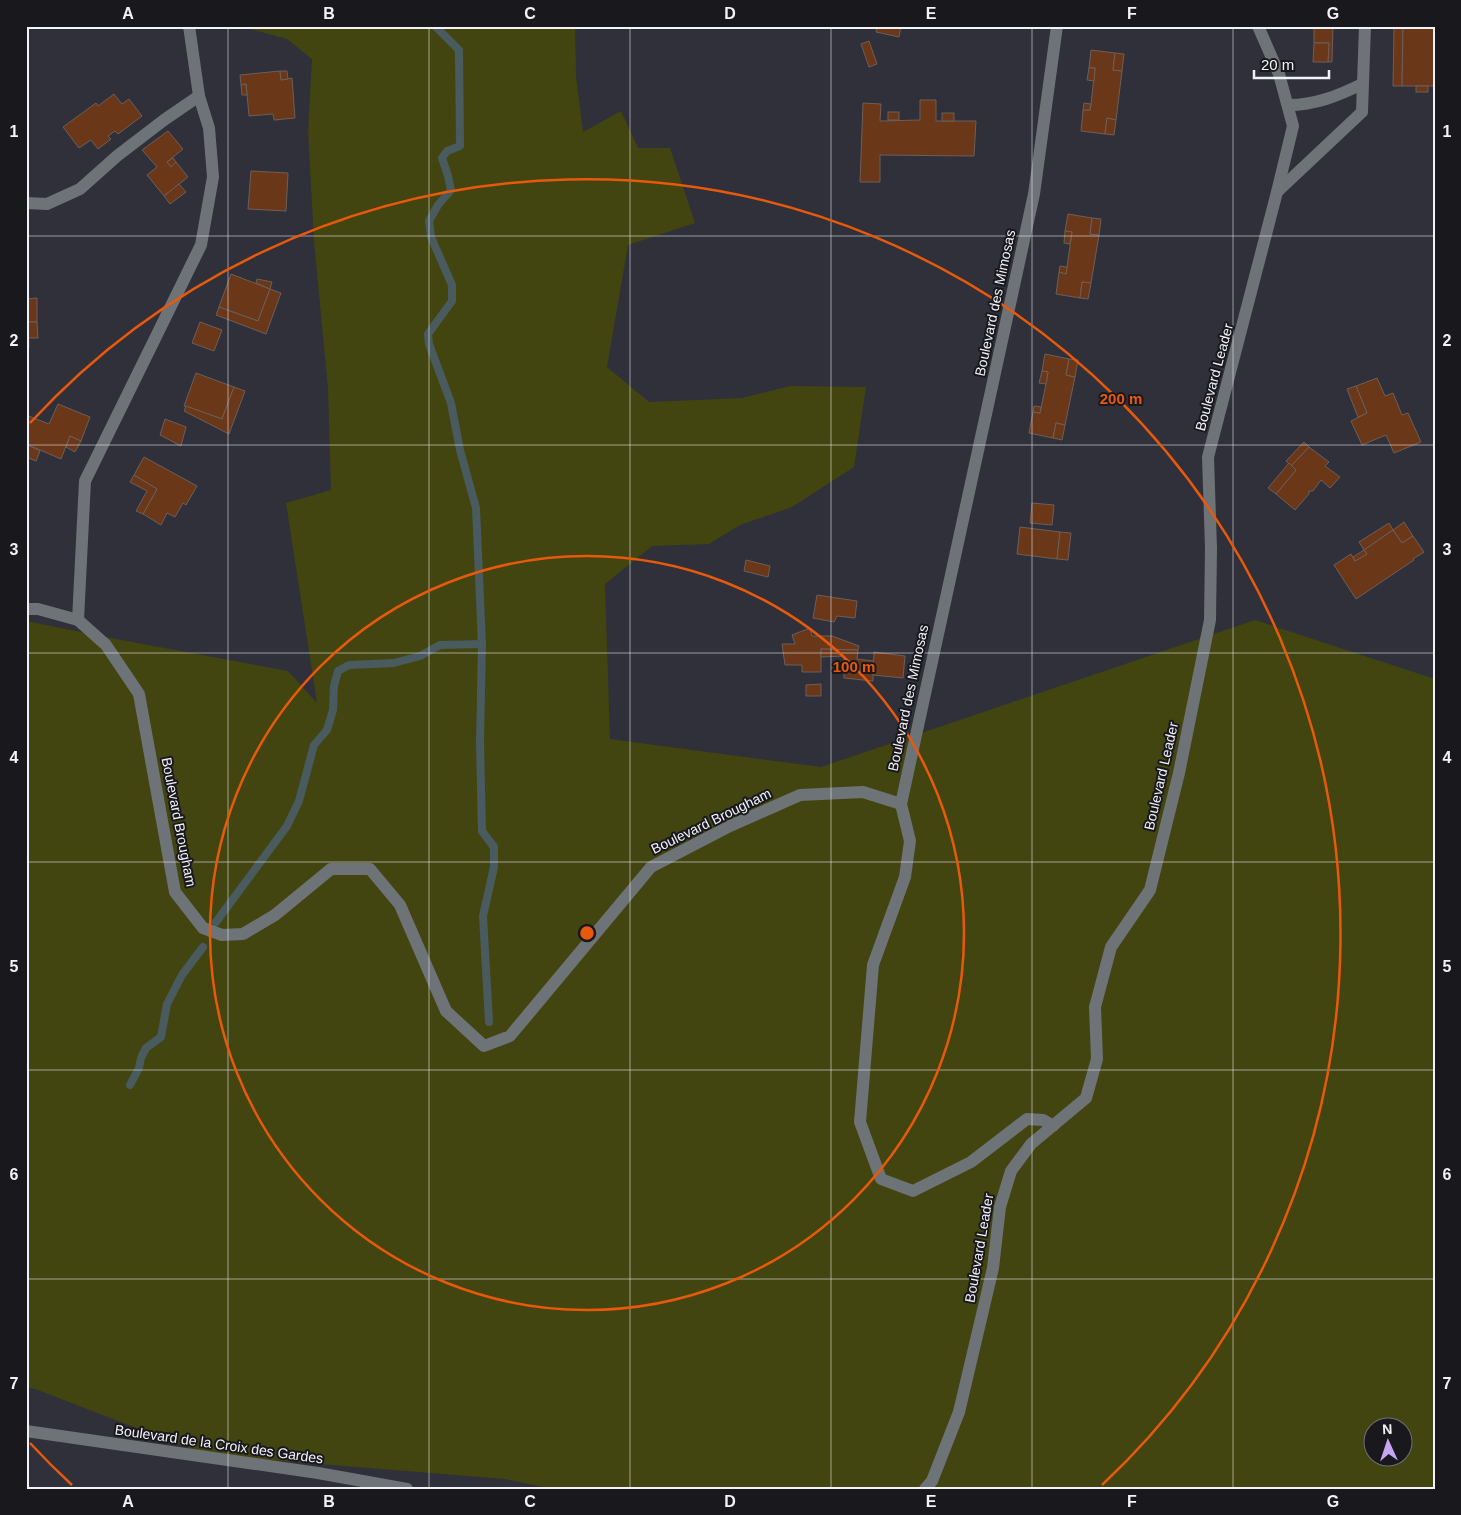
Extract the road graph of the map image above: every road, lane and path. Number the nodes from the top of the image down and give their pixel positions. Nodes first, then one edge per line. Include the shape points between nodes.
1 (189, 26) edge
2 (1057, 26) edge
3 (1258, 26) edge
4 (1365, 26) edge
5 (1362, 84) junction
6 (199, 96) junction
7 (1288, 105) junction
8 (1277, 192) junction
9 (26, 203) edge
10 (26, 609) edge
11 (78, 620) junction
12 (900, 804) junction
13 (1053, 1126) junction
14 (26, 1431) edge
15 (407, 1489) edge
16 (926, 1489) edge

1 - 6 street
2 - 12 street, Boulevard des Mimosas via 1034,194
3 - 7 street, Boulevard Leader via 1280,74
4 - 5 street
5 - 7 street via 1339,96 1304,105
5 - 8 street via 1362,112
6 - 9 street via 117,156 80,189 47,204
6 - 11 street via 209,128 213,177 201,245 85,481
7 - 8 street, Boulevard Leader via 1293,126
8 - 13 street, Boulevard Leader via 1208,457 1210,620 1179,773 1150,890 1110,947 1095,1007 1096,1059 1086,1098
10 - 11 street, Boulevard Brougham
11 - 12 street, Boulevard Brougham via 106,645 139,694 175,892 202,928 222,935 243,934 275,915 331,869 370,869 400,905 446,1010 484,1046 510,1036 651,867 730,826 800,795 863,792
12 - 13 street, Boulevard des Mimosas via 910,841 905,877 873,966 860,1122 880,1179 913,1191 971,1162 1027,1120 1043,1120
13 - 16 street, Boulevard Leader via 1031,1144 1011,1171 1000,1207 993,1268 959,1412
14 - 15 street, Boulevard de la Croix des Gardes

